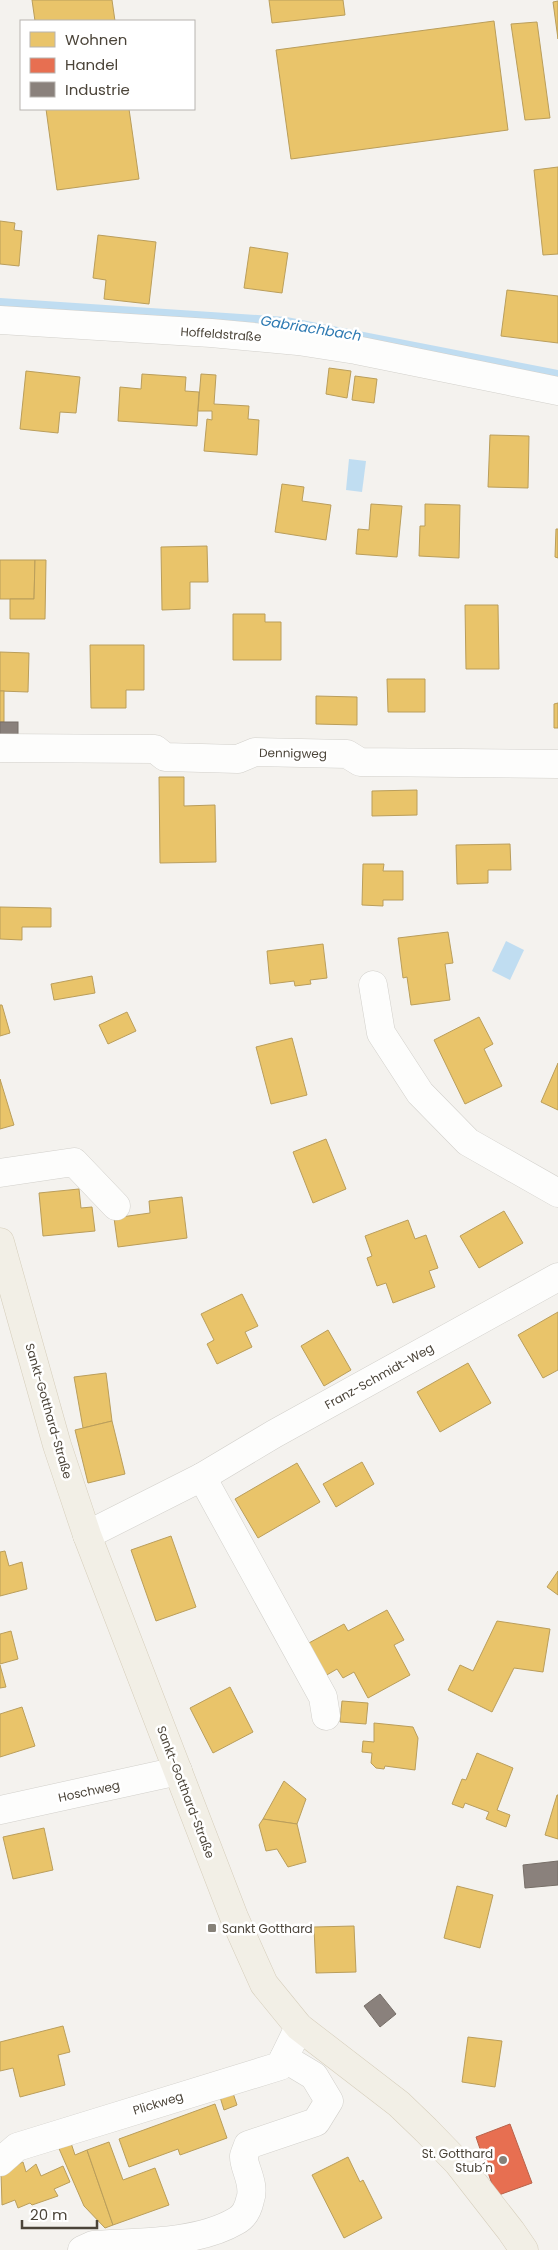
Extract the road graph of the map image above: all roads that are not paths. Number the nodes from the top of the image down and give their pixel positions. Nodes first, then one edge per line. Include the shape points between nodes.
1 (0, 320) edge
2 (558, 391) edge
3 (0, 748) edge
4 (558, 764) edge
5 (373, 985) dead end
6 (0, 1174) edge
7 (558, 1193) edge
8 (116, 1206) dead end
9 (0, 1242) edge
10 (558, 1277) edge
11 (202, 1477) junction
12 (87, 1535) junction
13 (326, 1716) dead end
14 (178, 1771) junction
15 (0, 1810) edge
16 (299, 2027) junction
17 (284, 2058) junction
18 (0, 2162) edge
19 (82, 2250) edge
20 (524, 2250) edge

1 - 2 street, Hoffeldstraße via 298,341
3 - 4 street, Dennigweg via 155,749 165,757 238,759 255,752 347,754 360,762
5 - 7 street via 381,1033 420,1093 468,1142
6 - 8 street via 74,1162
9 - 12 main road, Sankt-Gotthard-Straße
10 - 11 street, Franz-Schmidt-Weg
11 - 12 street, Franz-Schmidt-Weg
11 - 13 street via 323,1697
12 - 14 main road, Sankt-Gotthard-Straße
14 - 15 street, Hoschweg
14 - 16 main road, Sankt-Gotthard-Straße via 250,1955 264,1984
16 - 17 street
16 - 20 main road, Sankt-Gotthard-Straße via 398,2104 426,2130 458,2163
17 - 18 street, Plickweg via 280,2066 17,2147
17 - 19 street via 314,2076 330,2101 316,2122 248,2144 244,2157 252,2198 245,2213 236,2221 208,2233 93,2245

